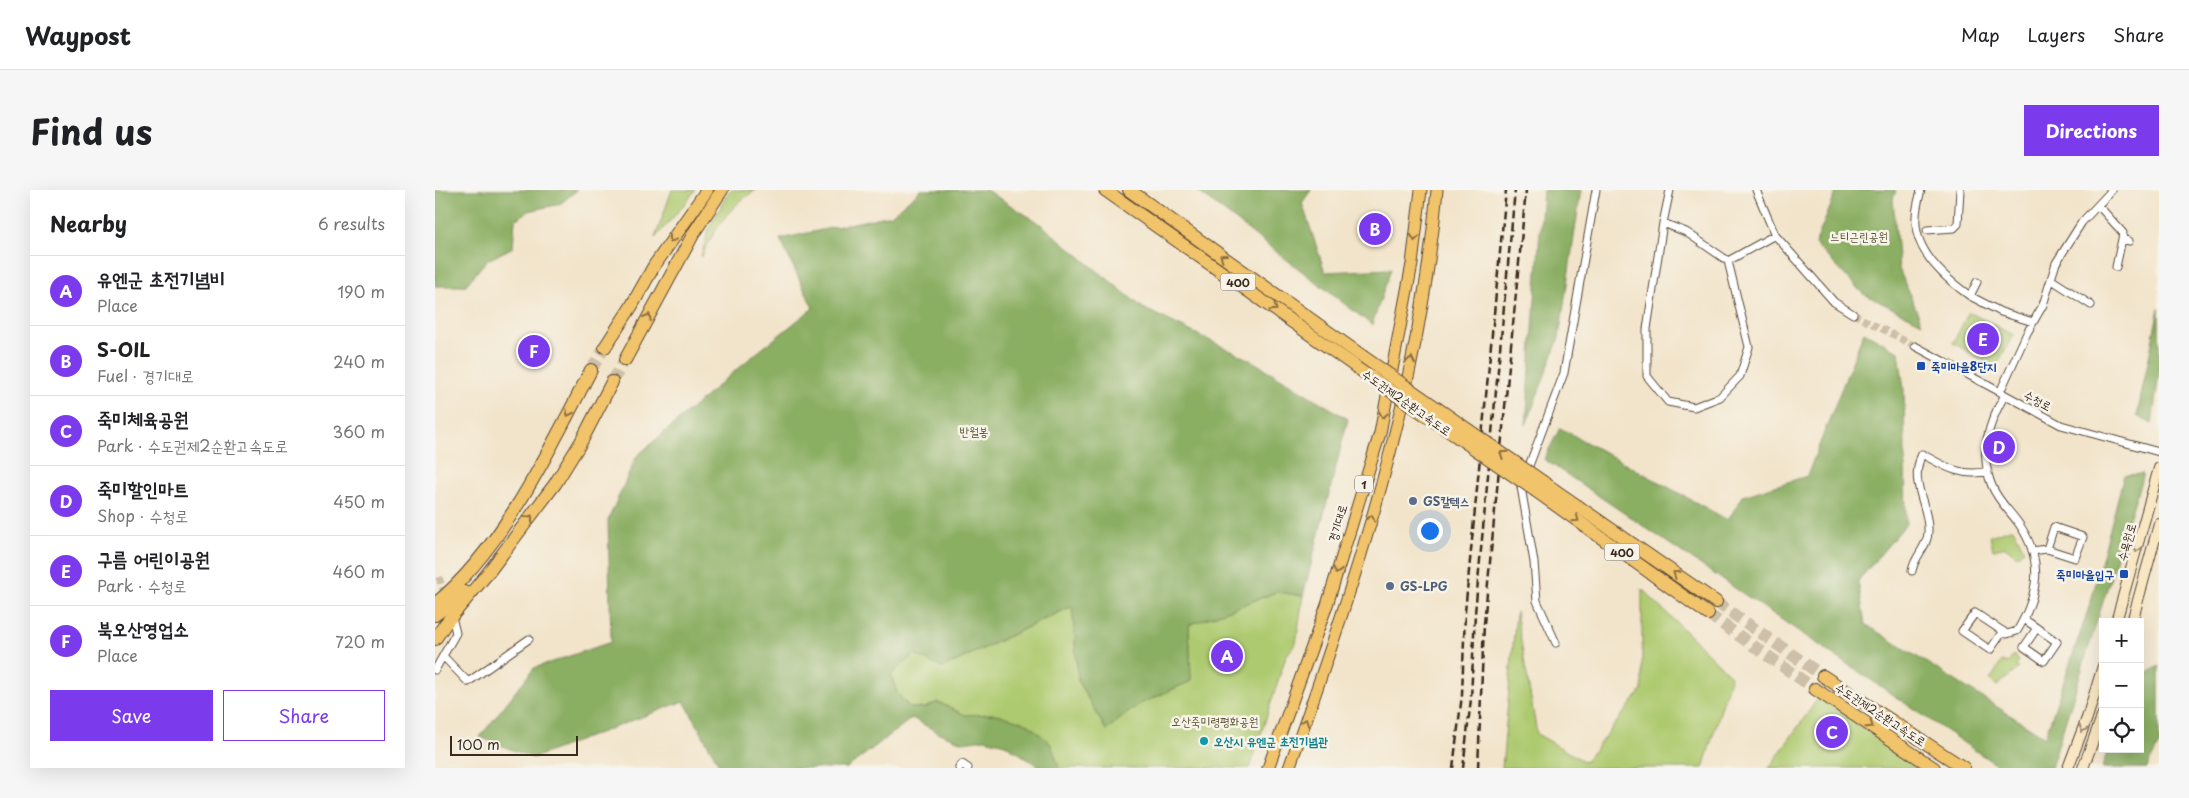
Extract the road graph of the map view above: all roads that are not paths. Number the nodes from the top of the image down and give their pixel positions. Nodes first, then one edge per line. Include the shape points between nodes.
1 (716, 190) edge
2 (722, 190) edge
3 (1096, 190) edge
4 (1105, 190) edge
5 (1129, 190) edge
6 (1421, 190) edge
7 (1437, 190) edge
8 (1596, 190) edge
9 (1670, 190) edge
10 (1756, 190) edge
11 (1921, 190) edge
12 (1960, 190) edge
13 (2112, 190) edge
14 (705, 196) edge
15 (2098, 205) junction
16 (1663, 223) junction
17 (1927, 230) dead end
18 (1775, 235) junction
19 (1728, 261) junction
20 (2116, 267) dead end
21 (1233, 279) junction
22 (2052, 280) junction
23 (1977, 282) dead end
24 (1970, 296) junction
25 (2091, 305) dead end
26 (1853, 314) tunnel mouth
27 (2033, 322) junction
28 (1915, 346) tunnel mouth
29 (605, 347) tunnel mouth
30 (625, 360) tunnel mouth
31 (591, 370) tunnel mouth
32 (612, 382) tunnel mouth
33 (2002, 394) junction
34 (2159, 452) edge
35 (2159, 468) edge
36 (1988, 471) junction
37 (1540, 486) junction
38 (2159, 524) edge
39 (2047, 549) junction
40 (2032, 551) junction
41 (500, 557) junction
42 (475, 564) junction
43 (1912, 571) dead end
44 (435, 598) edge
45 (1716, 602) tunnel mouth
46 (435, 604) edge
47 (1708, 614) tunnel mouth
48 (435, 615) edge
49 (2117, 618) edge
50 (2133, 618) edge
51 (2024, 619) junction
52 (453, 622) dead end
53 (2037, 628) junction
54 (2003, 631) junction
55 (435, 639) edge
56 (529, 639) dead end
57 (1555, 643) dead end
58 (444, 657) junction
59 (435, 670) edge
60 (1823, 676) tunnel mouth
61 (2099, 679) edge
62 (1815, 689) tunnel mouth
63 (2099, 725) edge
64 (959, 768) edge
65 (967, 768) edge
66 (1269, 768) edge
67 (1289, 768) edge
68 (1935, 768) edge
69 (1964, 768) edge
70 (2068, 768) edge
71 (2083, 768) edge

1 - 14 highway
2 - 14 highway
3 - 21 highway
4 - 21 highway, 수도권제2순환고속도로 / 400
37 -> 5 highway, 수도권제2순환고속도로 / 400, bridge
6 -> 66 main road, 경기대로 / 1 via 1412,264 1379,433 1327,605
67 -> 7 main road, 1 via 1317,690 1391,452 1418,329
8 - 57 street via 1564,374 1521,487 1537,601
9 - 16 street
10 - 18 street
11 - 24 street via 1915,218 1922,246 1946,279
12 - 17 street via 1958,224 1954,228
13 - 15 street
14 -> 29 highway via 653,266
30 -> 14 highway
15 - 20 street via 2123,233 2125,240
15 - 22 street via 2082,222 2056,263
16 - 19 street via 1686,232
16 - 19 street via 1647,329 1647,376 1668,402 1694,407 1720,398 1740,376 1749,347
18 - 19 street
18 - 26 street via 1834,302
21 -> 37 highway, 수도권제2순환고속도로 / 400, bridge via 1369,376
22 - 25 street
22 - 27 street
23 - 24 street
24 - 27 street via 2001,312
27 - 33 street via 2007,372
28 - 33 street, 수청로
31 -> 42 highway via 513,511
41 -> 32 highway via 555,484
33 - 34 street, 수청로 via 2061,425
33 - 36 street via 1988,433
35 -> 49 street, 수목원로
36 - 40 street via 1999,500 2023,531
36 - 43 street via 1959,473 1922,454 1918,479 1929,530 1925,544 1913,562
45 -> 37 highway, 수도권제2순환고속도로 / 400
37 -> 47 highway, 수도권제2순환고속도로 / 400
38 - 50 street
39 - 39 street via 2054,527 2083,537 2075,558
39 - 40 street
40 - 51 street via 2036,584
41 - 48 highway via 459,597
41 - 55 highway
42 - 44 highway
42 - 46 highway
51 - 53 street
51 - 54 street via 2013,633
52 - 58 street via 456,633
53 - 53 street via 2057,642 2044,661 2024,647
54 - 54 street via 1975,613 1962,632 1990,650
56 - 58 street via 468,682
58 - 59 street
60 - 69 highway, 수도권제2순환고속도로
61 -> 70 street
62 -> 68 highway, 수도권제2순환고속도로
63 - 71 street
64 - 65 street via 962,764

